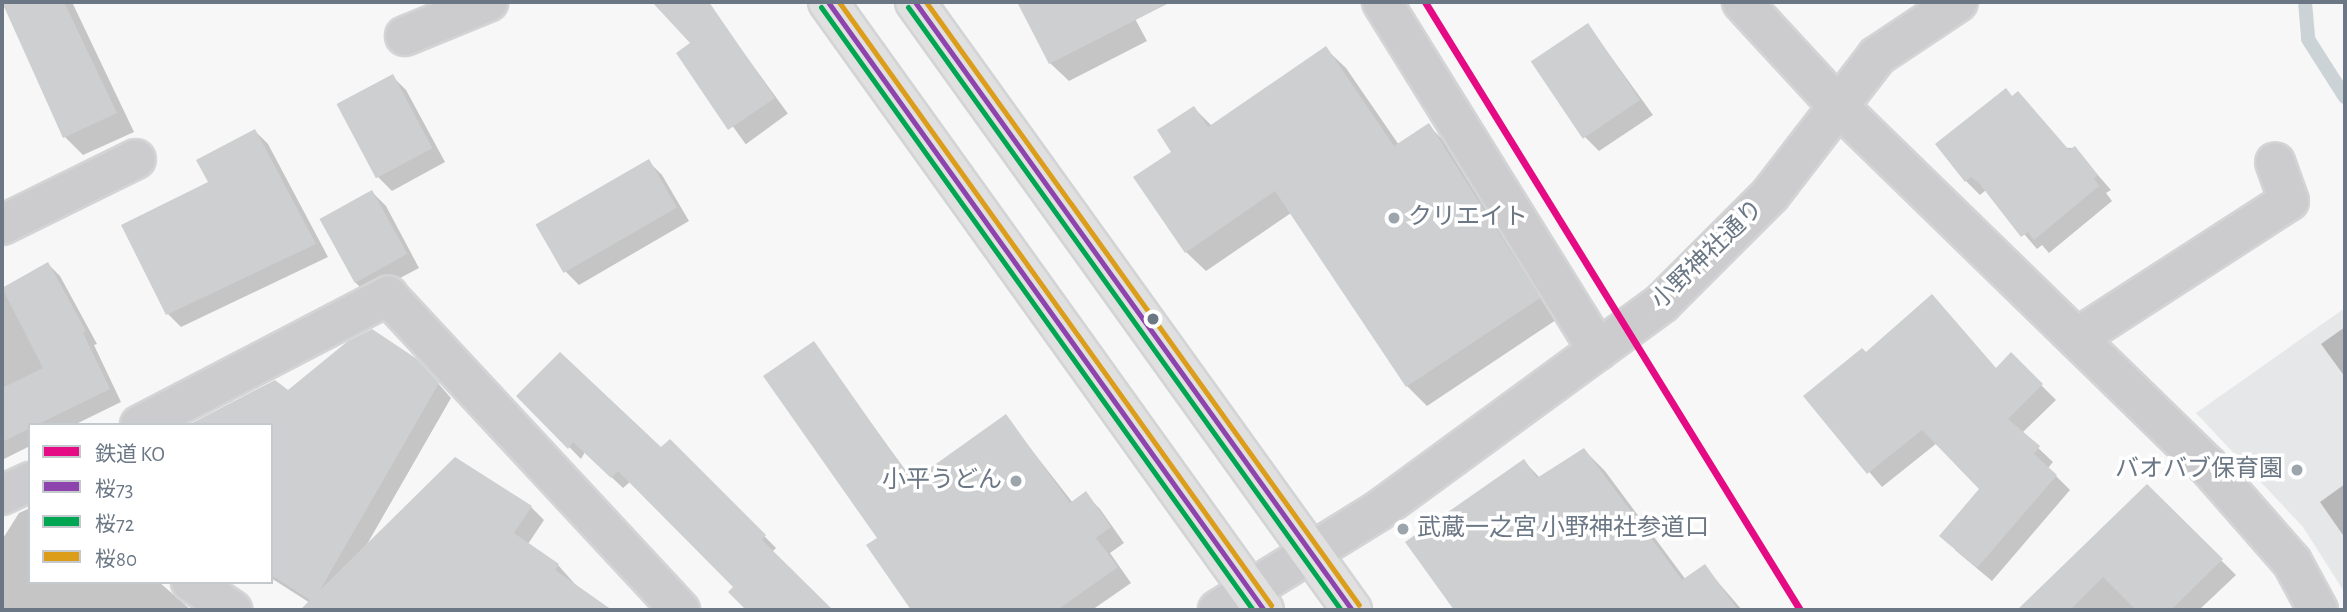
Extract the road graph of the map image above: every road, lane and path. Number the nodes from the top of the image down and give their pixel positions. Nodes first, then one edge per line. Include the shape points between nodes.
1 (488, 2) edge
2 (828, 2) edge
3 (915, 2) edge
4 (1382, 2) edge
5 (1742, 2) edge
6 (1958, 2) edge
7 (405, 36) dead end
8 (1836, 104) junction
9 (136, 159) dead end
10 (2275, 162) dead end
11 (2, 225) edge
12 (2077, 338) junction
13 (1598, 350) junction
14 (144, 423) edge
15 (28, 483) edge
16 (2, 495) edge
17 (1312, 554) junction
18 (194, 584) edge
19 (1257, 600) edge
20 (232, 610) edge
21 (680, 610) edge
22 (1218, 610) edge
23 (1352, 610) edge
24 (2318, 610) edge

1 - 7 street
2 - 19 main road
3 - 17 main road
4 - 13 street
5 - 8 street
6 - 8 street, 小野神社通り via 1877,56
8 - 12 street
8 - 13 street, 小野神社通り via 1770,195 1689,280
9 - 11 street
10 - 12 street via 2289,201
12 - 24 street via 2216,474 2292,562
13 - 17 street, 小野神社通り
14 - 21 street via 388,296
15 - 16 street
17 - 19 street, 小野神社通り
17 - 23 main road
18 - 20 street
19 - 22 street, 小野神社通り

